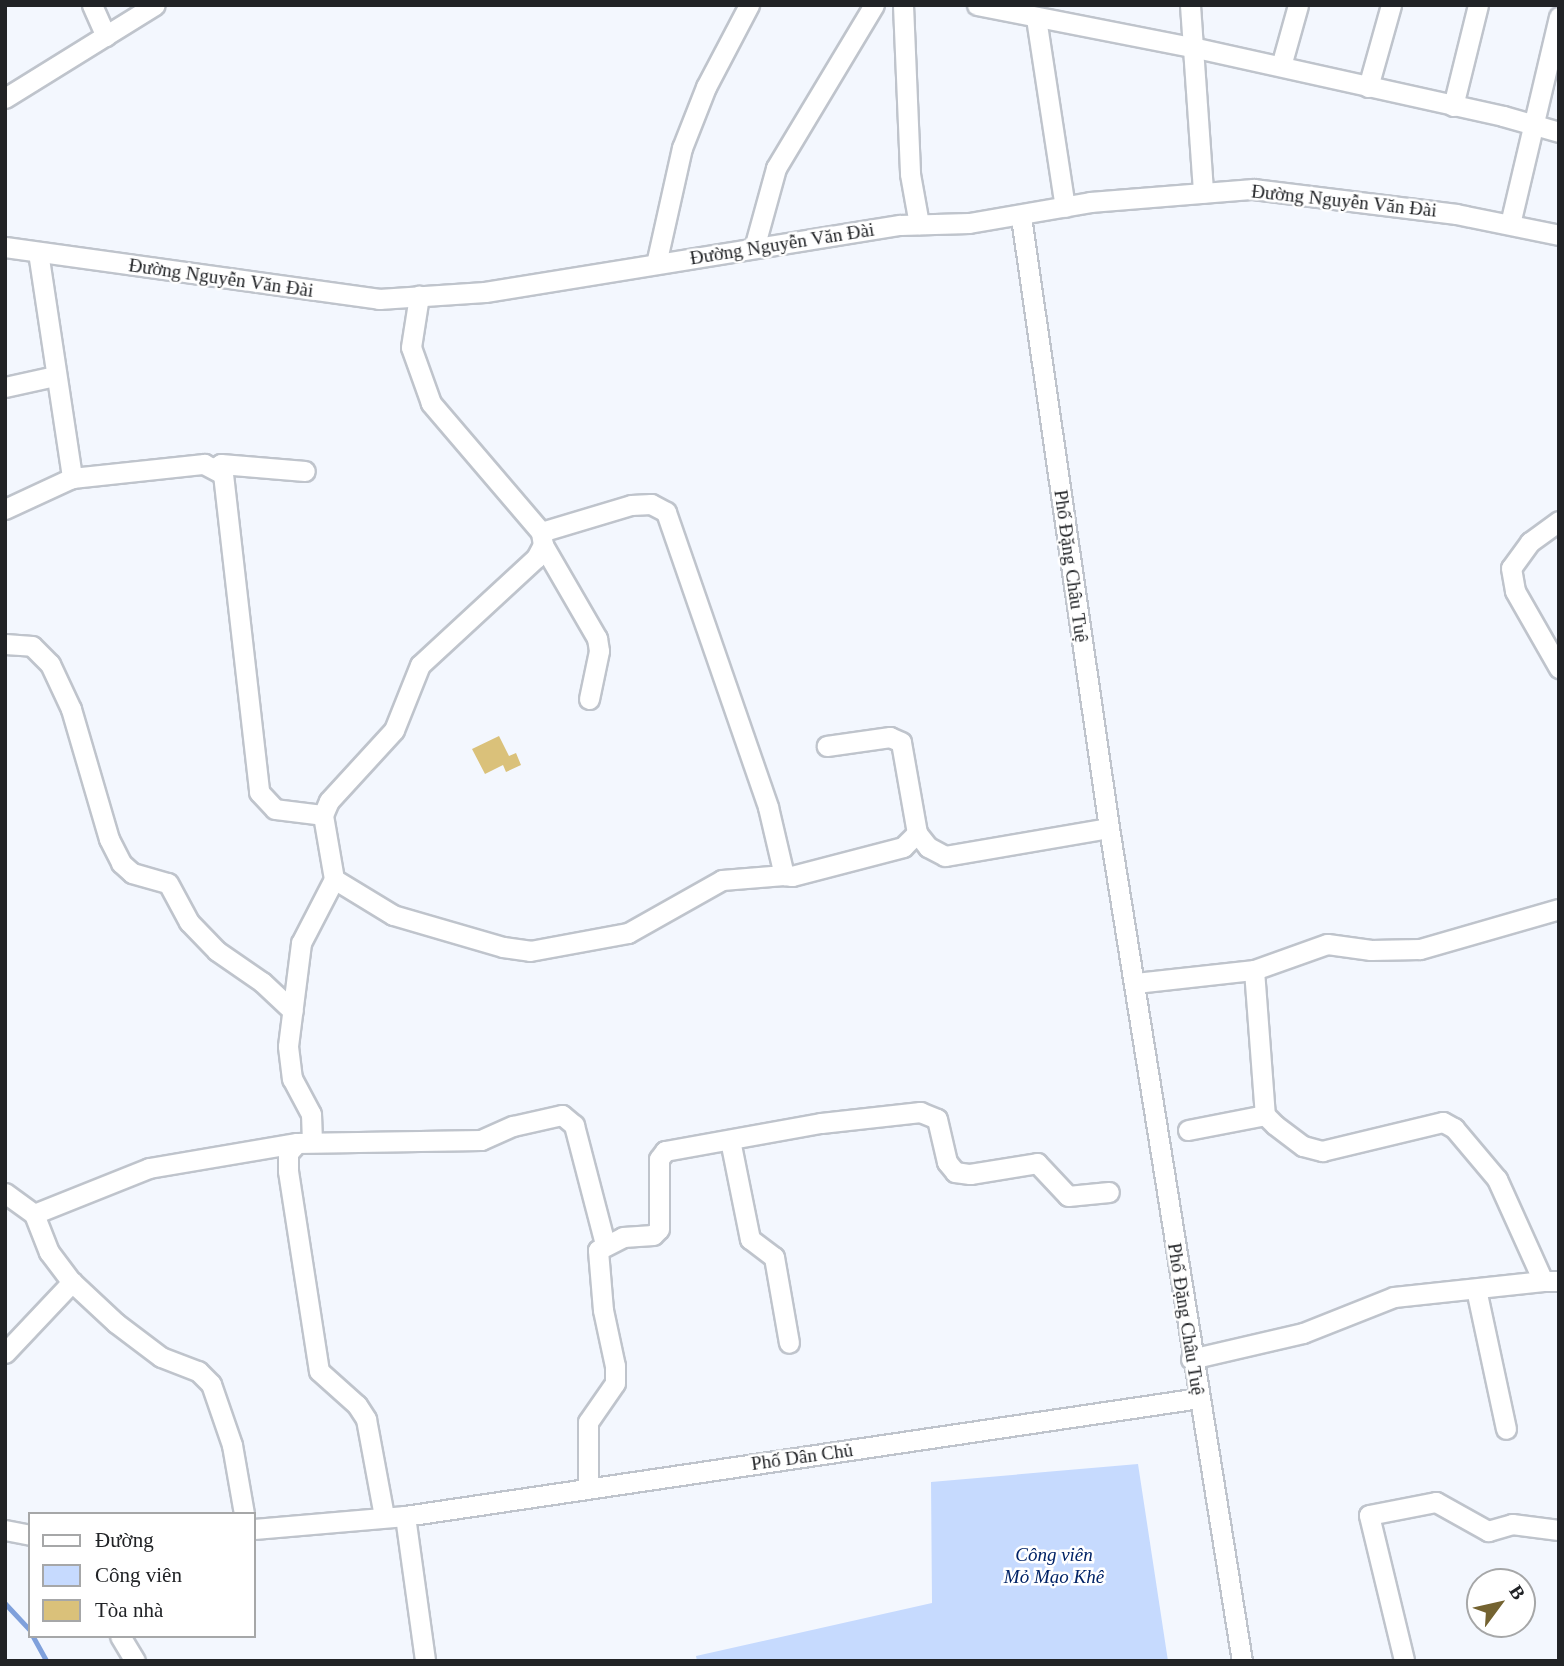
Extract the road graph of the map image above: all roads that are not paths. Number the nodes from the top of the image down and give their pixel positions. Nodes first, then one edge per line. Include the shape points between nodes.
1 (92, 5) edge
2 (155, 5) edge
3 (749, 5) edge
4 (874, 5) edge
5 (903, 5) edge
6 (977, 5) edge
7 (1190, 5) edge
8 (1298, 5) edge
9 (1391, 5) edge
10 (1478, 5) edge
11 (1559, 17) edge
12 (1037, 18) junction
13 (106, 36) junction
14 (1192, 47) junction
15 (1281, 66) junction
16 (1368, 88) junction
17 (5, 98) edge
18 (1453, 106) junction
19 (1532, 124) junction
20 (1559, 132) edge
21 (1203, 193) junction
22 (1065, 207) junction
23 (1021, 217) junction
24 (1510, 224) junction
25 (919, 225) junction
26 (1559, 235) edge
27 (5, 247) edge
28 (754, 248) junction
29 (38, 252) junction
30 (656, 264) junction
31 (419, 296) junction
32 (55, 376) junction
33 (5, 387) edge
34 (215, 468) junction
35 (305, 471) dead end
36 (72, 478) junction
37 (5, 509) edge
38 (1559, 521) edge
39 (542, 538) junction
40 (5, 644) edge
41 (1554, 662) edge
42 (589, 699) dead end
43 (827, 746) dead end
44 (323, 815) junction
45 (1109, 828) junction
46 (917, 832) junction
47 (784, 875) junction
48 (334, 879) junction
49 (1559, 909) edge
50 (1254, 970) junction
51 (1136, 980) junction
52 (293, 1011) junction
53 (1265, 1115) junction
54 (1188, 1130) dead end
55 (730, 1140) junction
56 (304, 1142) junction
57 (1109, 1192) dead end
58 (5, 1193) edge
59 (34, 1214) junction
60 (605, 1244) junction
61 (1551, 1281) edge
62 (72, 1282) junction
63 (1476, 1289) junction
64 (789, 1343) dead end
65 (5, 1353) edge
66 (1191, 1359) junction
67 (1199, 1398) junction
68 (1506, 1429) dead end
69 (588, 1488) junction
70 (244, 1512) edge
71 (384, 1516) junction
72 (405, 1516) junction
73 (256, 1529) edge
74 (5, 1530) edge
75 (1559, 1530) edge
76 (28, 1535) edge
77 (121, 1638) edge
78 (1404, 1660) edge
79 (135, 1661) edge
80 (425, 1661) edge
81 (1242, 1661) edge

1 - 13 street
2 - 13 street
3 - 30 street via 682,148
4 - 28 street via 776,168
5 - 25 street via 910,174
6 - 12 street
7 - 14 street
8 - 15 street
9 - 16 street
10 - 18 street
11 - 19 street
12 - 14 street
12 - 22 street
13 - 17 street
14 - 15 street
14 - 21 street
15 - 16 street
16 - 18 street
18 - 19 street
19 - 20 street
19 - 24 street
21 - 22 street, Đường Nguyễn Văn Đài
21 - 24 street, Đường Nguyễn Văn Đài via 1253,189 1376,202
22 - 23 street, Đường Nguyễn Văn Đài
23 - 25 street, Đường Nguyễn Văn Đài
23 - 45 street, Phố Đặng Châu Tuệ
24 - 26 street, Đường Nguyễn Văn Đài
25 - 28 street, Đường Nguyễn Văn Đài
27 - 29 street, Đường Nguyễn Văn Đài
28 - 30 street, Đường Nguyễn Văn Đài
29 - 31 street, Đường Nguyễn Văn Đài via 379,299
29 - 32 street
30 - 31 street, Đường Nguyễn Văn Đài via 485,292
31 - 39 street via 411,347 431,403
32 - 33 street
32 - 36 street
34 - 35 street via 221,464
34 - 36 street via 204,464
34 - 44 street via 223,474 259,792 275,809
36 - 37 street
38 - 41 street via 1530,542 1511,568 1515,591
39 - 42 street via 597,638 599,651
39 - 44 street via 536,558 420,665 394,730 329,801
39 - 47 street via 631,505 651,504 666,512 768,807
40 - 52 street via 32,646 50,664 71,709 109,839 121,863 132,873 168,883 189,922 217,951 262,982
43 - 46 street via 890,737 901,742
44 - 48 street
45 - 46 street via 945,856 928,847
45 - 51 street, Phố Đặng Châu Tuệ
46 - 47 street via 903,847
47 - 48 street via 722,880 628,933 530,951 393,915
48 - 52 street via 300,943
49 - 50 street via 1420,948 1371,950 1327,944
50 - 51 street
50 - 53 street
51 - 66 street, Phố Đặng Châu Tuệ
52 - 56 street via 288,1046 292,1079 311,1114
53 - 54 street
53 - 61 street via 1303,1146 1322,1152 1443,1122 1454,1128 1497,1179
55 - 57 street via 920,1112 937,1119 947,1162 955,1172 970,1174 1037,1163 1068,1195
55 - 60 street via 665,1151 659,1158 659,1229
55 - 64 street via 750,1239 774,1256
56 - 59 street via 149,1168
56 - 60 street via 481,1140 513,1126 562,1115 574,1125
56 - 71 street via 288,1153 288,1171 319,1371 366,1419
58 - 59 street
59 - 62 street via 42,1241
60 - 69 street via 598,1250 599,1275 615,1383 588,1422
61 - 63 street
62 - 65 street
62 - 70 street via 160,1357 198,1371 211,1384 232,1445
63 - 66 street via 1394,1297 1303,1333
63 - 68 street
66 - 67 street, Phố Đặng Châu Tuệ
67 - 69 street, Phố Dân Chủ
67 - 81 street, Phố Đặng Châu Tuệ
69 - 72 street, Phố Dân Chủ
71 - 72 street, Phố Dân Chủ
71 - 73 street, Phố Dân Chủ
72 - 80 street
74 - 76 street
75 - 78 street via 1511,1524 1488,1531 1436,1502 1368,1515
77 - 79 street

